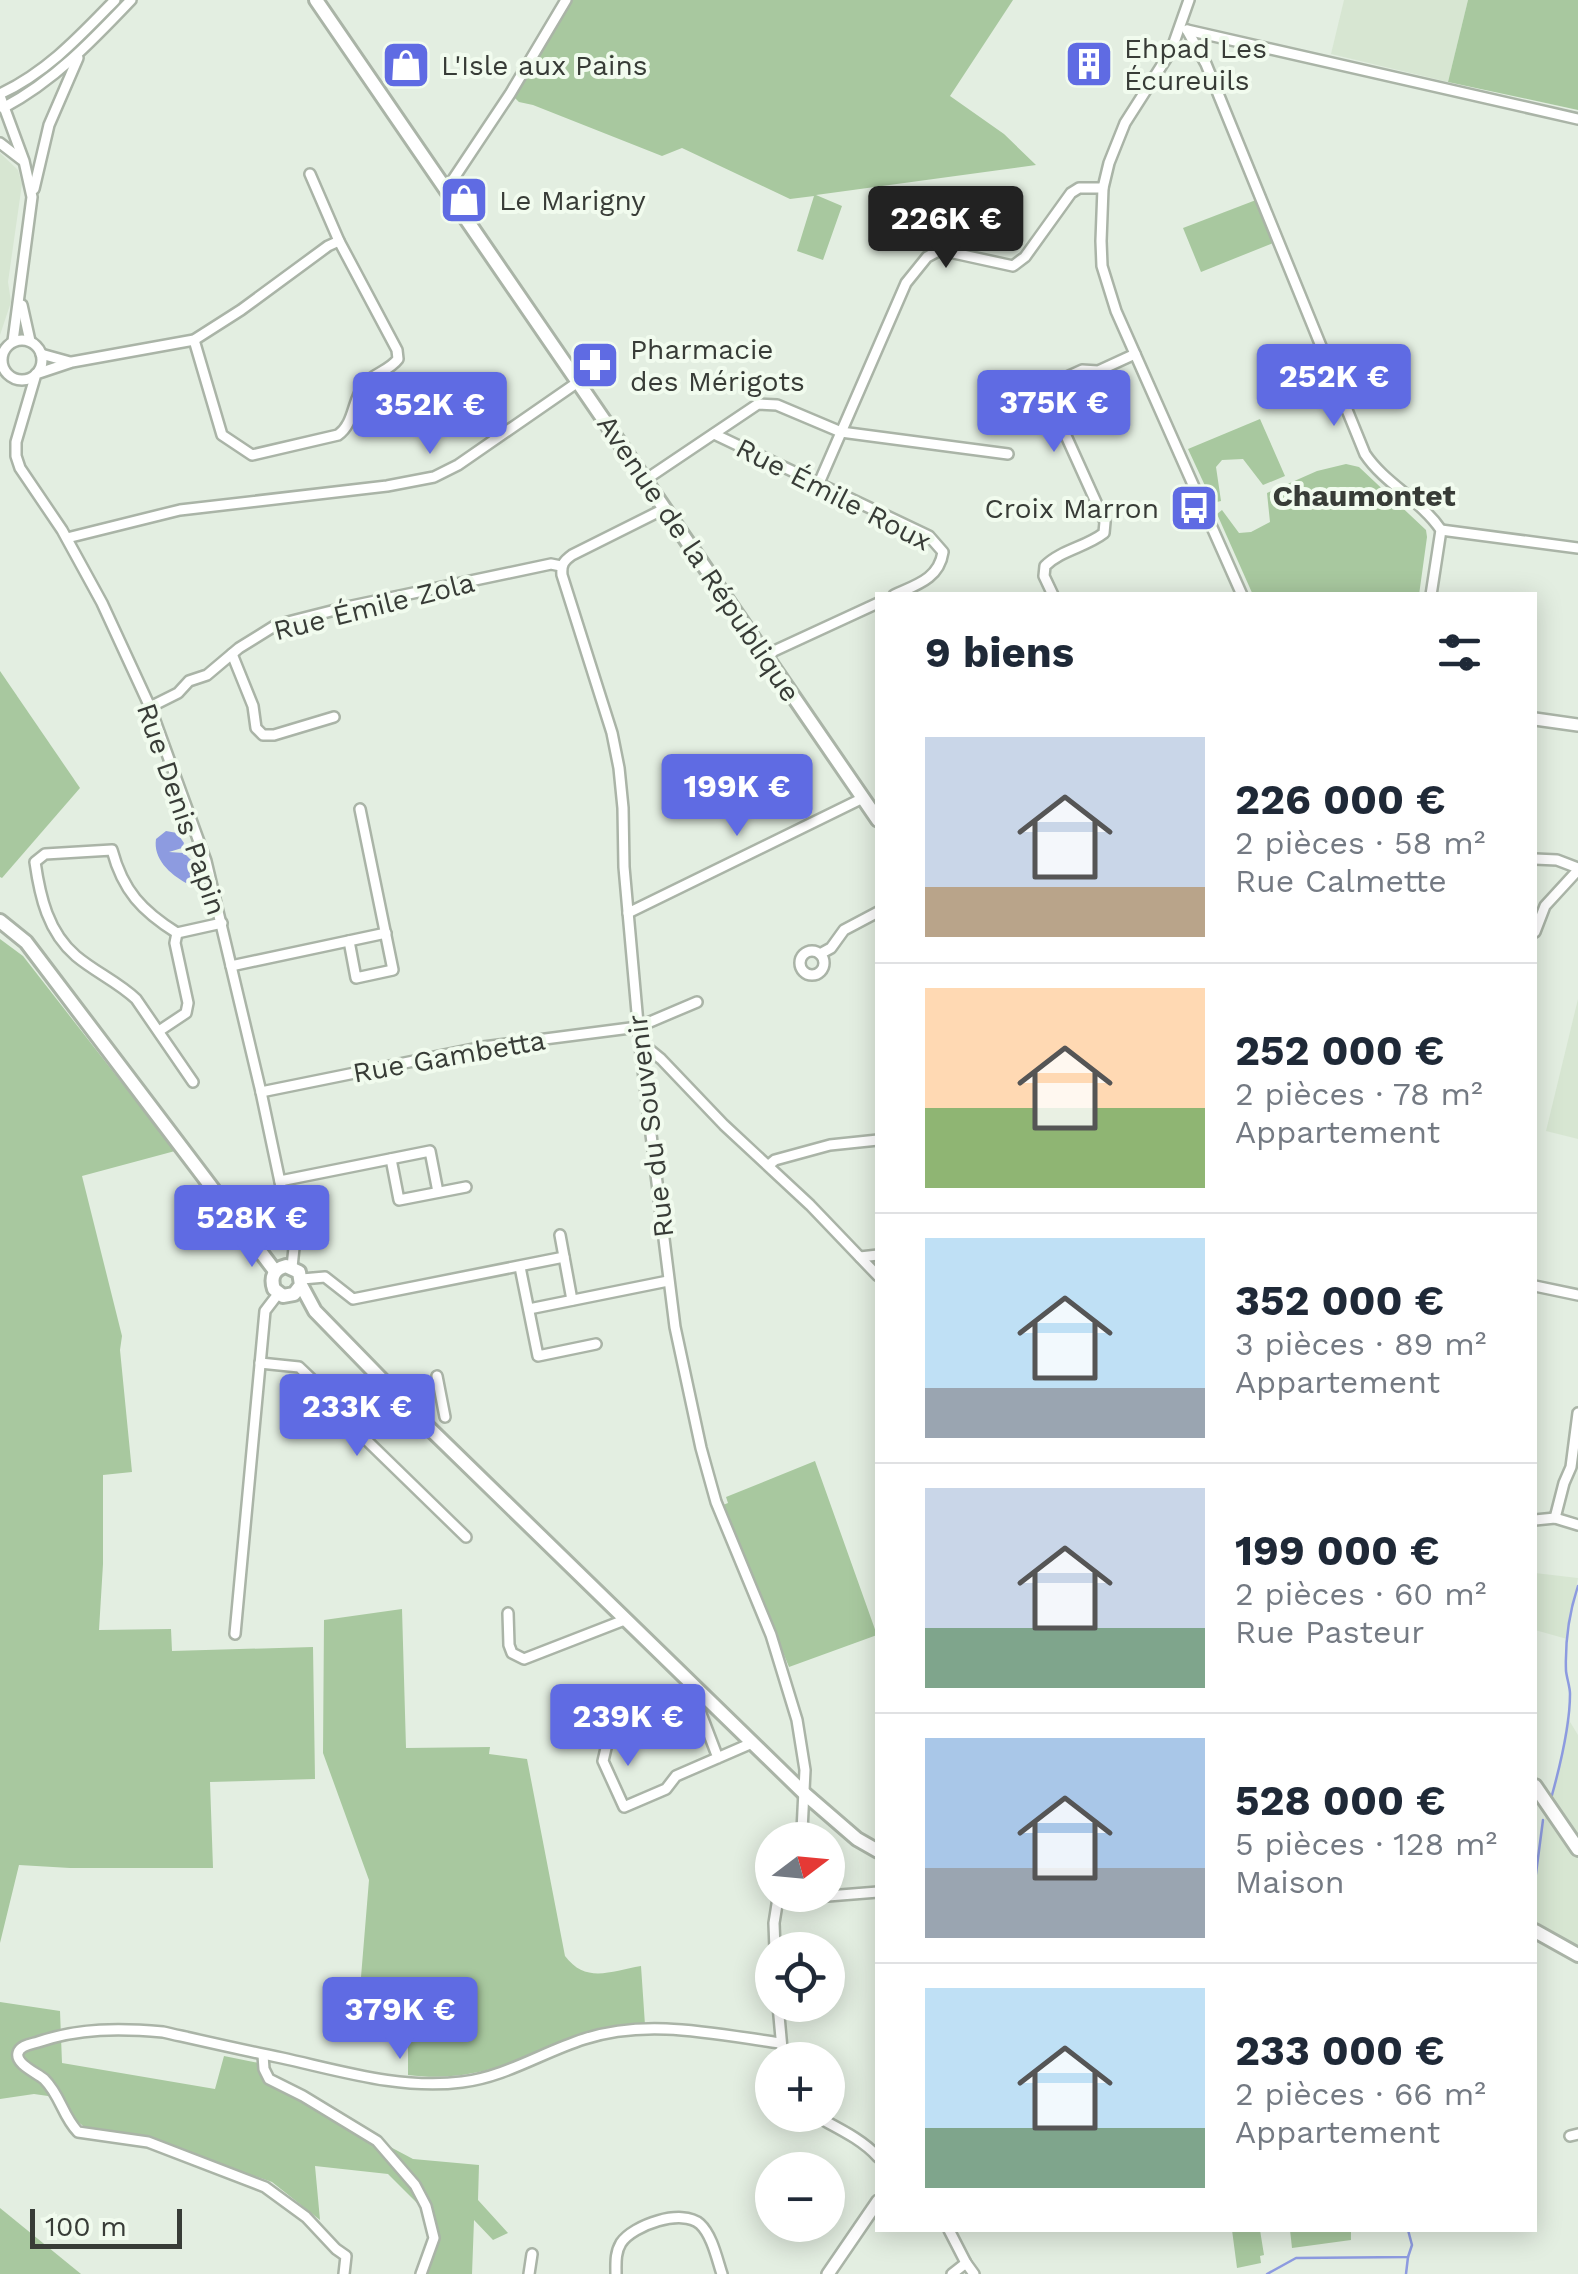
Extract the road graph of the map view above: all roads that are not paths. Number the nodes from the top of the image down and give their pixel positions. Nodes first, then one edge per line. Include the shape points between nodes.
1 (115, 0) edge
2 (131, 0) edge
3 (316, 0) edge
4 (566, 0) edge
5 (1189, 0) edge
6 (1183, 30) junction
7 (80, 52) junction
8 (0, 95) edge
9 (2, 108) edge
10 (1578, 119) edge
11 (0, 144) edge
12 (24, 162) junction
13 (310, 174) dead end
14 (1103, 188) junction
15 (446, 190) junction
16 (32, 197) junction
17 (338, 240) junction
18 (20, 296) junction
19 (194, 340) junction
20 (30, 341) junction
21 (13, 342) junction
22 (41, 354) junction
23 (1135, 354) junction
24 (72, 362) junction
25 (36, 374) junction
26 (19, 380) junction
27 (578, 382) junction
28 (30, 398) junction
29 (841, 432) junction
30 (714, 434) junction
31 (1008, 454) dead end
32 (252, 455) junction
33 (255, 469) dead end
34 (645, 480) junction
35 (819, 483) junction
36 (664, 509) junction
37 (1441, 530) junction
38 (66, 538) junction
39 (1578, 548) edge
40 (561, 566) junction
41 (900, 592) edge
42 (1051, 592) edge
43 (1241, 592) edge
44 (1431, 592) edge
45 (875, 603) edge
46 (232, 654) junction
47 (766, 657) junction
48 (150, 708) junction
49 (334, 717) dead end
50 (1537, 719) edge
51 (1578, 725) edge
52 (863, 798) junction
53 (360, 810) dead end
54 (875, 816) edge
55 (1537, 859) edge
56 (1578, 869) edge
57 (628, 914) junction
58 (875, 914) edge
59 (0, 920) edge
60 (222, 923) junction
61 (1537, 927) edge
62 (177, 932) junction
63 (386, 933) junction
64 (349, 941) junction
65 (820, 954) dead end
66 (231, 966) junction
67 (698, 1002) dead end
68 (638, 1027) junction
69 (159, 1030) junction
70 (640, 1046) junction
71 (193, 1082) dead end
72 (261, 1092) junction
73 (875, 1140) edge
74 (391, 1159) junction
75 (769, 1165) junction
76 (280, 1181) junction
77 (466, 1186) dead end
78 (438, 1192) junction
79 (560, 1235) dead end
80 (875, 1255) edge
81 (860, 1257) junction
82 (564, 1258) junction
83 (292, 1267) junction
84 (520, 1267) junction
85 (275, 1272) junction
86 (875, 1273) edge
87 (668, 1281) junction
88 (302, 1282) junction
89 (1537, 1286) edge
90 (284, 1295) junction
91 (1578, 1295) edge
92 (572, 1300) junction
93 (529, 1308) junction
94 (314, 1312) junction
95 (596, 1344) dead end
96 (260, 1363) junction
97 (437, 1376) dead end
98 (1578, 1416) edge
99 (445, 1417) dead end
100 (1555, 1518) junction
101 (1537, 1520) edge
102 (1578, 1525) edge
103 (466, 1538) dead end
104 (508, 1613) dead end
105 (627, 1620) junction
106 (234, 1634) dead end
107 (752, 1743) junction
108 (718, 1758) junction
109 (1539, 1792) edge
110 (805, 1794) junction
111 (803, 1822) edge
112 (875, 1849) edge
113 (1578, 1849) edge
114 (875, 1892) edge
115 (845, 1894) edge
116 (1537, 1931) edge
117 (1578, 1955) edge
118 (772, 2042) edge
119 (263, 2054) junction
120 (843, 2132) edge
121 (875, 2150) edge
122 (875, 2205) edge
123 (950, 2232) edge
124 (532, 2254) dead end
125 (966, 2264) junction
126 (344, 2274) edge
127 (421, 2274) edge
128 (530, 2274) edge
129 (616, 2274) edge
130 (722, 2274) edge
131 (828, 2274) edge
132 (952, 2274) edge
133 (974, 2274) edge

1 - 8 street via 51,64
2 - 7 street
3 - 15 main road, Avenue de la République
4 - 15 street
5 - 6 street
6 - 10 street
6 - 14 street via 1116,140
6 - 37 street via 1206,64 1366,454
7 - 9 street
7 - 16 street via 49,124
8 - 9 street
9 - 12 street
11 - 12 street
12 - 16 street
13 - 17 street
14 - 23 street via 1102,266
14 - 29 street via 1071,193 1012,266 940,250 927,257 906,283
15 - 27 main road, Avenue de la République
16 - 18 street
17 - 19 street
17 - 32 street via 398,360 366,382 346,429
18 - 20 street
18 - 21 street
19 - 24 street
19 - 32 street via 222,435
20 - 21 street
20 - 22 street
21 - 26 street via 2,363
22 - 24 street
22 - 25 street
23 - 42 street via 1049,385 1048,396 1105,522 1098,538 1045,566
23 - 43 street
24 - 25 street
25 - 26 street
25 - 28 street, Rue Denis Papin
26 - 28 street
27 - 34 main road, Avenue de la République
27 - 38 street via 443,473 387,486 180,510
28 - 38 street, Rue Denis Papin via 16,456
29 - 30 street via 758,404
29 - 31 street
29 - 35 street
30 - 34 street
30 - 35 street, Rue Émile Roux
32 - 33 street
34 - 36 main road, Avenue de la République
35 - 41 street, Rue Émile Roux via 930,536 940,547 936,572
36 - 40 street
36 - 47 main road, Avenue de la République
37 - 39 street
37 - 44 street
38 - 48 street, Rue Denis Papin
40 - 46 street, Rue Émile Zola via 296,619
40 - 57 street, Rue du Souvenir via 612,733
45 - 47 street
46 - 48 street, Rue Émile Zola
46 - 49 street via 263,735
47 - 52 main road, Avenue de la République
48 - 60 street, Rue Denis Papin
50 - 51 street
52 - 54 main road, Avenue de la République
52 - 57 street
53 - 63 street
55 - 56 street
56 - 61 street via 1545,906
57 - 68 street, Rue du Souvenir
58 - 65 street via 844,930
59 - 85 main road via 26,942
60 - 62 street
60 - 66 street, Rue Denis Papin
62 - 69 street via 188,1003 186,1013
62 - 69 street via 132,897 112,850 45,854 34,862 50,922 76,956 136,998
63 - 64 street
63 - 64 street via 393,970 356,978
64 - 66 street
66 - 72 street, Rue Denis Papin
67 - 68 street, Rue Gambetta
68 - 70 street, Rue du Souvenir
68 - 72 street, Rue Gambetta via 483,1047
69 - 71 street
70 - 75 street
70 - 87 street, Rue du Souvenir
72 - 76 street, Rue Denis Papin
73 - 75 street via 830,1145
74 - 76 street
74 - 78 street via 399,1200
74 - 78 street via 430,1151
75 - 81 street
76 - 83 street, Rue Denis Papin
77 - 78 street
79 - 82 street
80 - 81 street
81 - 86 street
82 - 84 street
82 - 92 street
83 - 85 main road
83 - 88 main road
84 - 88 street via 353,1299 324,1277
84 - 93 street
85 - 90 main road via 272,1283
87 - 92 street
87 - 110 street, Rue du Souvenir via 716,1502 798,1720
88 - 90 main road via 294,1294
88 - 94 main road
89 - 91 street
90 - 94 main road
90 - 96 street via 265,1311
92 - 93 street
93 - 95 street via 538,1356
94 - 105 main road
96 - 103 street via 298,1367
96 - 106 street
97 - 99 street
98 - 100 street
100 - 101 street
100 - 102 street
104 - 105 street via 512,1654 524,1658
105 - 107 main road
107 - 108 street
107 - 110 main road
108 - 108 street via 624,1807 604,1761 607,1744 640,1722 690,1709 700,1711
109 - 113 main road
110 - 111 street, Rue du Souvenir
110 - 112 main road
114 - 115 street
116 - 117 main road
118 - 119 street via 630,2030 571,2043 492,2078 435,2084
119 - 126 street via 134,2029 72,2032 22,2048 17,2058 56,2092 78,2132 148,2142 265,2187 346,2256
119 - 127 street via 269,2079 377,2141 416,2186 434,2238
120 - 121 street
122 - 131 street
123 - 125 street
124 - 128 street
125 - 132 street
125 - 133 street
129 - 130 street via 619,2247 631,2233 679,2216 706,2231

